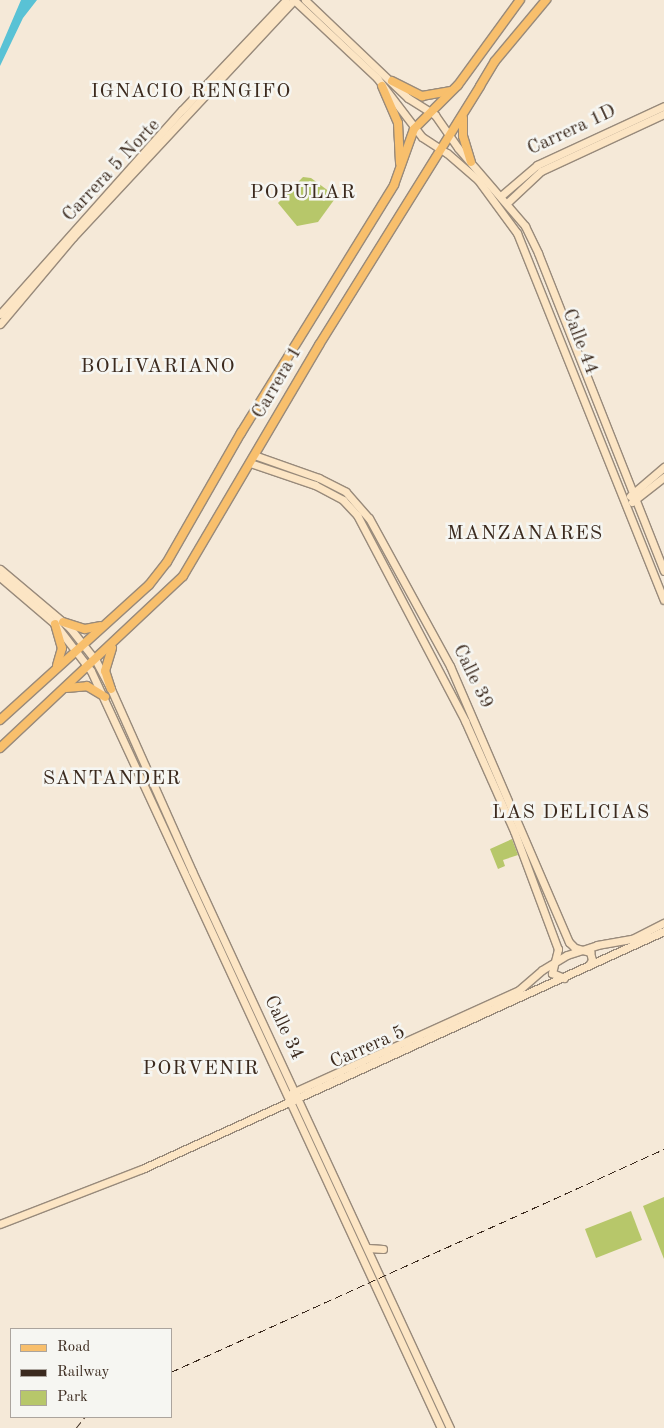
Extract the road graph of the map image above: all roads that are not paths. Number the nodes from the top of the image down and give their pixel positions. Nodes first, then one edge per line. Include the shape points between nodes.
1 (286, 0) edge
2 (294, 0) edge
3 (305, 0) edge
4 (520, 0) edge
5 (546, 0) edge
6 (392, 81) junction
7 (458, 85) junction
8 (382, 86) junction
9 (664, 106) edge
10 (430, 110) junction
11 (463, 114) junction
12 (664, 114) edge
13 (414, 128) junction
14 (450, 136) junction
15 (441, 149) junction
16 (471, 162) junction
17 (526, 172) junction
18 (531, 178) junction
19 (397, 179) junction
20 (502, 196) junction
21 (508, 202) junction
22 (0, 314) edge
23 (0, 324) edge
24 (254, 455) junction
25 (250, 463) junction
26 (664, 467) edge
27 (664, 477) edge
28 (627, 478) junction
29 (317, 482) junction
30 (645, 483) junction
31 (634, 496) junction
32 (627, 502) junction
33 (0, 569) edge
34 (664, 572) edge
35 (0, 577) edge
36 (663, 595) edge
37 (63, 622) junction
38 (108, 622) junction
39 (55, 624) junction
40 (117, 641) junction
41 (84, 644) junction
42 (77, 650) junction
43 (96, 661) junction
44 (89, 667) junction
45 (52, 672) junction
46 (64, 689) junction
47 (111, 689) junction
48 (105, 698) junction
49 (0, 720) edge
50 (0, 748) edge
51 (664, 924) edge
52 (664, 931) edge
53 (582, 949) junction
54 (553, 963) junction
55 (587, 967) junction
56 (564, 978) junction
57 (292, 1096) junction
58 (0, 1224) edge
59 (368, 1248) junction
60 (383, 1249) dead end
61 (420, 1361) junction
62 (412, 1365) junction
63 (441, 1428) edge
64 (450, 1428) edge

1 - 22 main road, Carrera 5 Norte via 182,110
2 - 8 main road, Calle 44 via 351,51
2 - 23 main road, Carrera 5 Norte via 73,237
3 - 6 main road
4 - 7 main road, Carrera 1
5 - 11 main road, Carrera 1 via 495,61
6 - 7 main road via 422,96 439,95
6 - 10 main road via 408,98
7 - 10 main road, Carrera 1
8 - 13 main road, Calle 44
8 - 19 main road via 400,132 401,157
9 - 17 main road, Carrera 1D
10 - 13 main road, Carrera 1
10 - 14 main road, Calle 44
11 - 14 main road, Carrera 1
11 - 16 main road via 463,136
12 - 18 main road, Carrera 1D
13 - 15 main road, Calle 44
13 - 19 main road, Carrera 1
14 - 15 main road, Carrera 1
14 - 16 main road, Calle 44
15 - 24 main road, Carrera 1
15 - 32 main road, Calle 44 via 478,180 517,233
16 - 20 main road, Calle 44
17 - 18 main road
17 - 20 main road, Carrera 1D
18 - 21 main road, Carrera 1D
19 - 38 main road, Carrera 1 via 241,433 168,562 149,585
20 - 21 main road, Calle 44
21 - 28 main road, Calle 44 via 538,253
24 - 25 main road, Carrera 1
24 - 29 main road, Calle 39
25 - 29 main road, Calle 39
25 - 40 main road, Carrera 1 via 183,576
26 - 30 main road
27 - 31 main road
28 - 30 main road
28 - 31 main road, Calle 44
29 - 53 main road, Calle 39 via 346,492 370,518 450,666 569,942
29 - 54 main road, Calle 39 via 343,500 357,515 442,672 539,894 558,949
30 - 31 main road
31 - 32 main road
31 - 34 main road, Calle 44
32 - 36 main road, Calle 44
33 - 37 main road, Calle 34
35 - 39 main road, Calle 34
37 - 38 main road via 84,629
37 - 41 main road, Calle 34
38 - 41 main road, Carrera 1
39 - 42 main road, Calle 34
39 - 45 main road via 62,648
40 - 43 main road, Carrera 1
40 - 47 main road via 106,662
41 - 42 main road, Carrera 1
41 - 43 main road, Calle 34
42 - 44 main road, Calle 34
42 - 45 main road, Carrera 1
43 - 44 main road, Carrera 1
43 - 47 main road, Calle 34
44 - 46 main road, Carrera 1
44 - 48 main road, Calle 34
45 - 49 main road, Carrera 1
46 - 48 main road via 87,686
46 - 50 main road, Carrera 1
47 - 57 main road, Calle 34
48 - 57 main road, Calle 34
51 - 53 main road, Carrera 5 via 632,939
52 - 55 main road, Carrera 5
53 - 54 main road, Carrera 5
53 - 55 main road via 592,956
54 - 56 main road via 552,973
54 - 57 main road, Carrera 5 via 519,990
55 - 56 main road, Carrera 5
56 - 57 main road, Carrera 5
57 - 58 main road, Carrera 5 via 102,1186
57 - 59 main road, Calle 34
57 - 62 main road, Calle 34
59 - 60 main road
59 - 61 main road, Calle 34
61 - 62 main road
61 - 64 main road, Calle 34
62 - 63 main road, Calle 34

